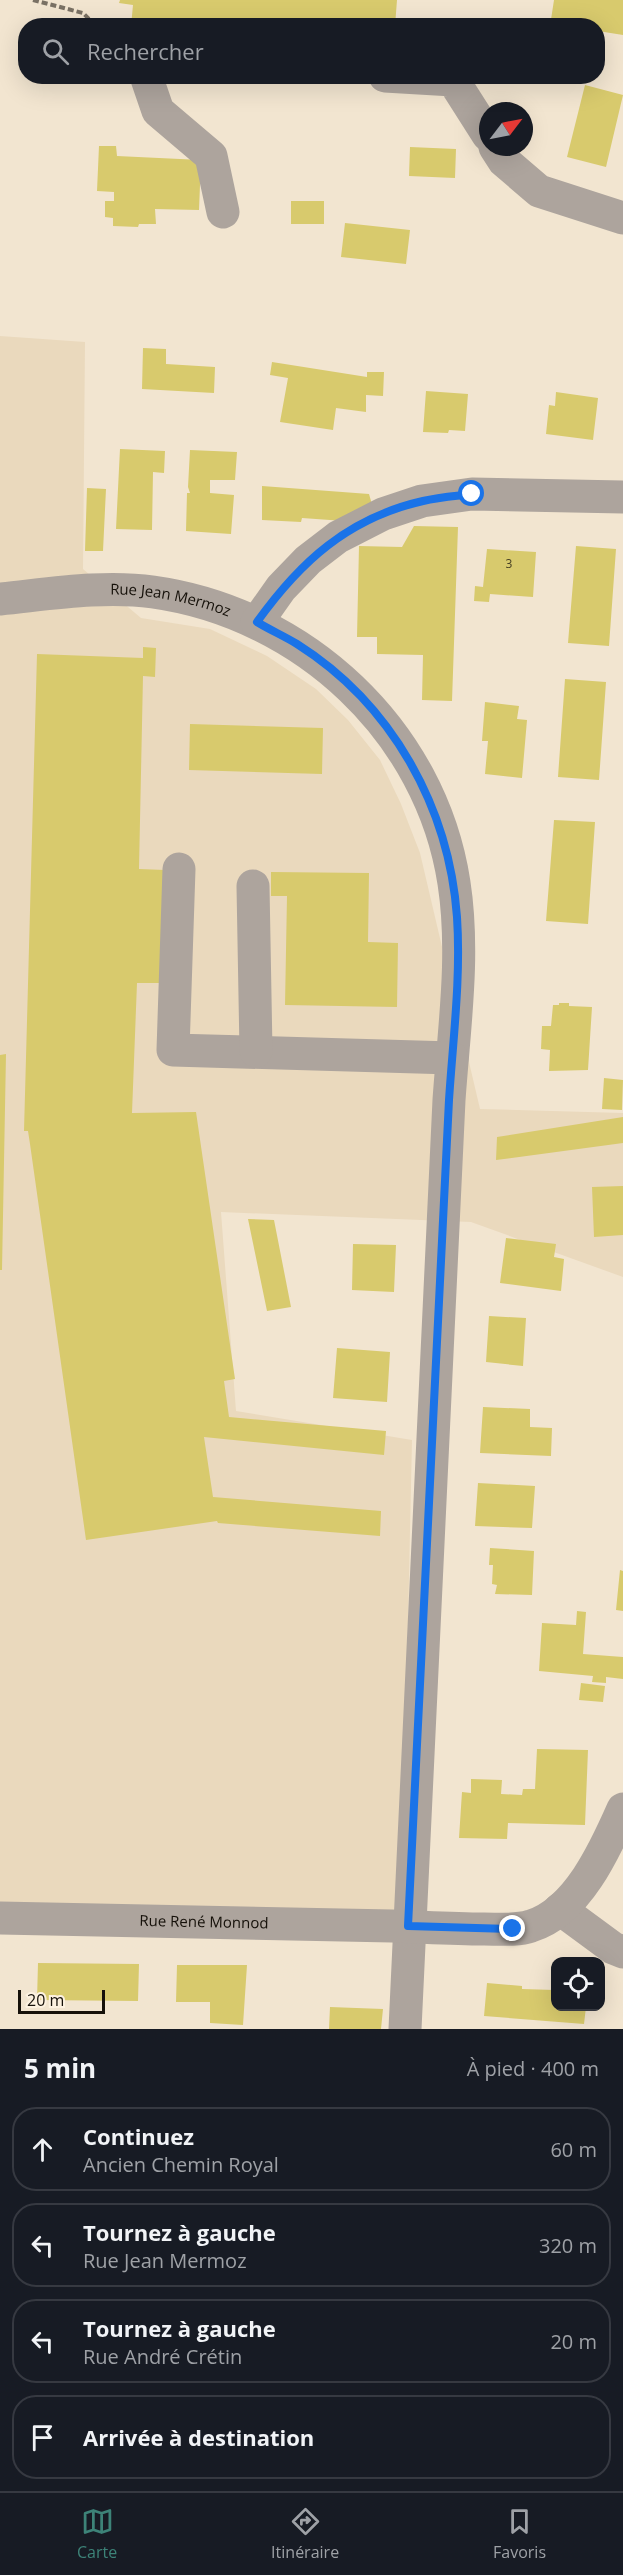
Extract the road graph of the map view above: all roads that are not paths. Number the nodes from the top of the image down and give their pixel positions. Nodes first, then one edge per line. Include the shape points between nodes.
1 (149, 84) edge
2 (456, 84) edge
3 (479, 121) edge
4 (501, 156) edge
5 (223, 212) dead end
6 (623, 218) edge
7 (623, 497) edge
8 (0, 599) edge
9 (257, 622) junction
10 (179, 869) dead end
11 (254, 886) dead end
12 (256, 1051) junction
13 (452, 1058) junction
14 (623, 1809) edge
15 (560, 1909) junction
16 (0, 1918) edge
17 (408, 1926) junction
18 (623, 1952) edge
19 (405, 2029) edge

1 - 5 street via 158,111 211,156
2 - 3 street
4 - 6 street via 539,191
7 - 9 street via 472,494 422,501 383,514 338,537 308,560 281,588
8 - 9 street, Rue Jean Mermoz via 98,590 151,592 228,609
9 - 13 street, Rue Jean Mermoz via 298,645 362,697 418,773 444,836 454,883 458,965
10 - 12 street via 173,1050
11 - 12 street
12 - 13 street
13 - 17 street, Rue Jean Mermoz
14 - 15 street, Rue René Monnod via 597,1865
15 - 17 street, Rue René Monnod via 531,1926 513,1929
15 - 18 street
16 - 17 street, Rue René Monnod
17 - 19 street, Rue Jean Mermoz

